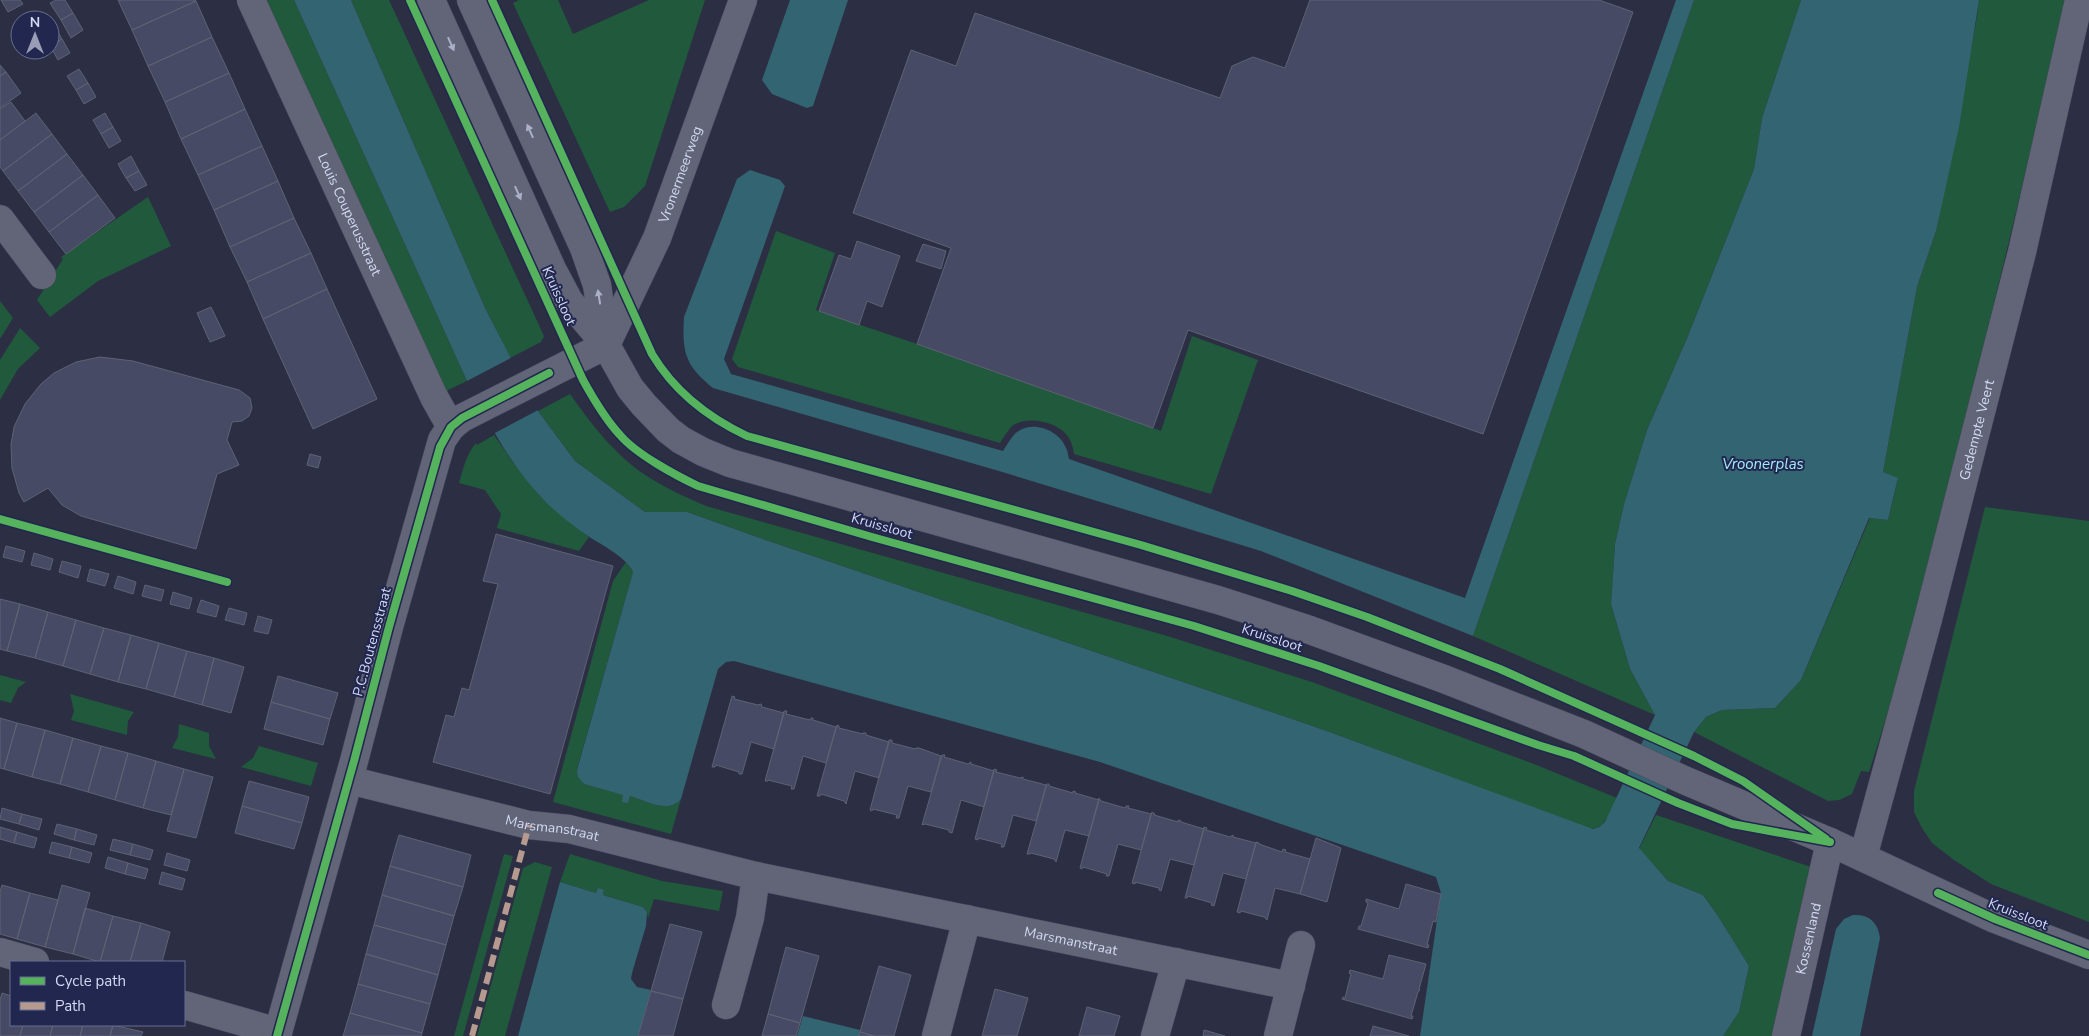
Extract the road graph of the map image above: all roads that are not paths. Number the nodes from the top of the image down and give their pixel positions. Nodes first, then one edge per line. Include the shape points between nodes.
1 (252, 0) edge
2 (431, 0) edge
3 (471, 0) edge
4 (743, 0) edge
5 (2079, 0) edge
6 (0, 218) edge
7 (42, 275) dead end
8 (606, 345) junction
9 (451, 427) junction
10 (349, 780) junction
11 (1830, 842) junction
12 (1863, 857) junction
13 (756, 876) junction
14 (967, 919) junction
15 (1301, 945) dead end
16 (0, 952) edge
17 (2089, 955) edge
18 (32, 961) edge
19 (1176, 962) junction
20 (1291, 986) junction
21 (185, 1005) edge
22 (726, 1005) dead end
23 (277, 1034) edge
24 (936, 1036) edge
25 (1155, 1036) edge
26 (1278, 1036) edge
27 (1786, 1036) edge

1 - 9 street, Louis Couperusstraat via 430,388
2 -> 8 street, Kruissloot via 552,269 569,301
8 -> 3 street, Kruissloot via 597,285 584,248
4 - 8 street, Vronermeerweg via 657,238
5 - 12 street, Gedempte Veert via 2012,291
6 - 7 street
8 - 9 street, P.C.Boutensstraat via 477,410
8 - 11 street, Kruissloot via 630,388 668,430 680,440 714,457 1244,608 1554,722
9 - 10 street, P.C.Boutensstraat via 440,447 429,483
10 - 13 street, Marsmanstraat via 529,825 569,829
10 - 23 street, P.C.Boutensstraat
11 - 12 street, Kruissloot
11 - 27 street, Kossenland
12 - 17 street, Kruissloot via 1995,919
13 - 14 street, Marsmanstraat
13 - 22 street via 750,918
14 - 19 street, Marsmanstraat
14 - 24 street
15 - 20 street
16 - 18 street
19 - 20 street, Marsmanstraat
19 - 25 street
20 - 26 street
21 - 23 street, P.C.Boutensstraat

